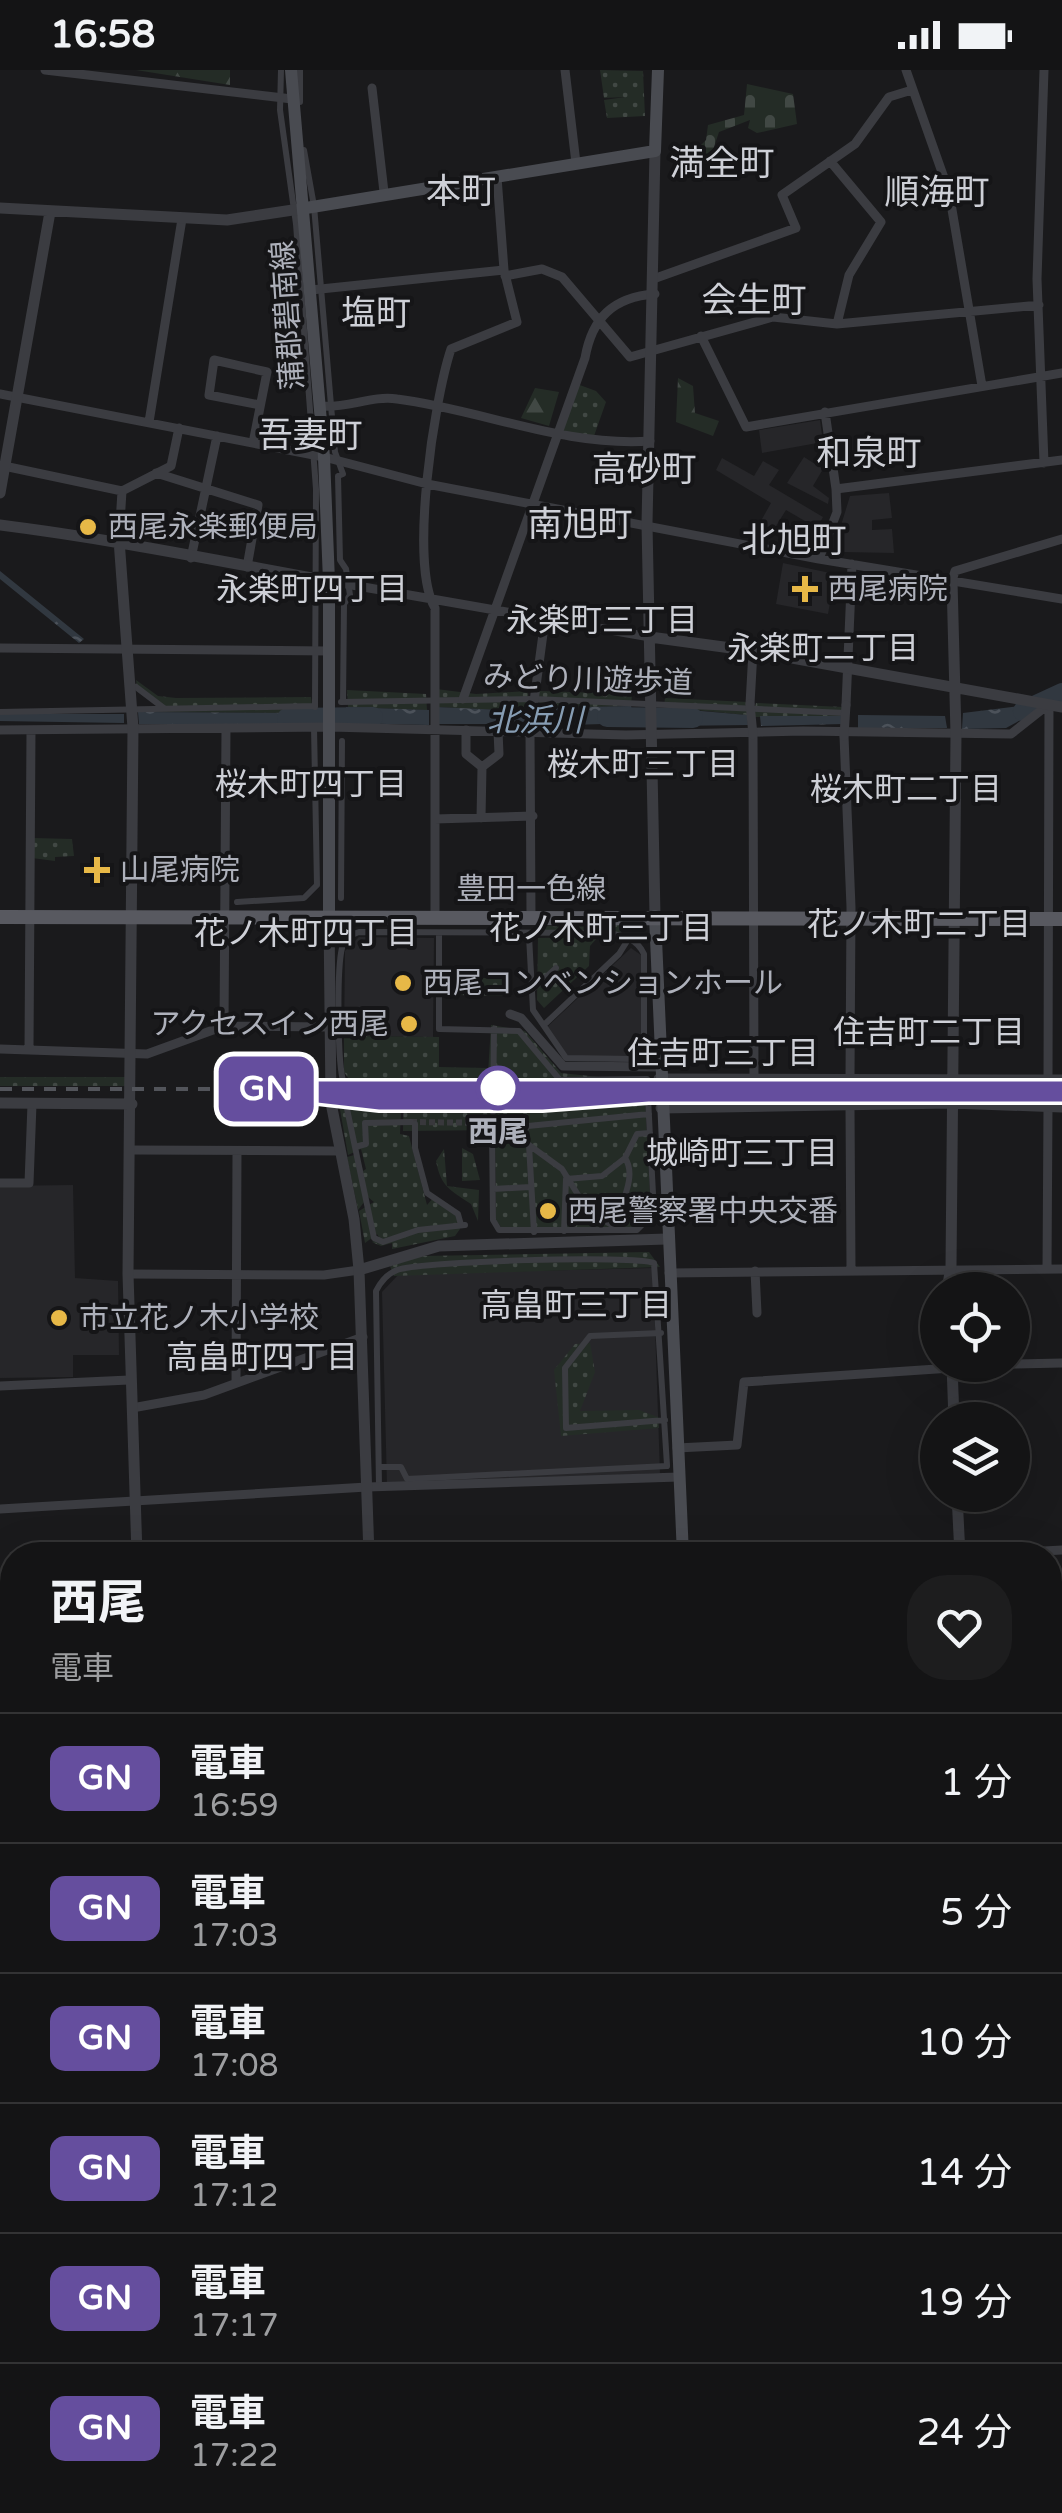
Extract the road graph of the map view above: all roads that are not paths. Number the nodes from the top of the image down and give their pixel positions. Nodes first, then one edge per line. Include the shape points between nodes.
1 (45, 70) edge
2 (281, 70) edge
3 (292, 70) edge
4 (300, 70) edge
5 (565, 70) edge
6 (658, 70) edge
7 (906, 70) edge
8 (1044, 70) edge
9 (372, 88) dead end
10 (912, 90) junction
11 (286, 98) junction
12 (655, 151) junction
13 (830, 161) junction
14 (576, 163) junction
15 (497, 177) junction
16 (384, 192) junction
17 (0, 208) edge
18 (304, 208) junction
19 (50, 212) junction
20 (182, 219) junction
21 (505, 273) junction
22 (656, 278) junction
23 (316, 290) junction
24 (655, 294) junction
25 (1039, 306) junction
26 (973, 313) junction
27 (597, 319) junction
28 (837, 324) junction
29 (701, 336) junction
30 (652, 352) junction
31 (1062, 372) edge
32 (1038, 376) junction
33 (982, 386) junction
34 (0, 394) edge
35 (18, 396) junction
36 (260, 406) junction
37 (439, 406) junction
38 (325, 407) junction
39 (824, 412) junction
40 (149, 422) junction
41 (179, 428) junction
42 (556, 435) junction
43 (216, 436) junction
44 (650, 441) junction
45 (253, 443) junction
46 (325, 458) junction
47 (1062, 460) edge
48 (1044, 463) junction
49 (4, 466) junction
50 (156, 473) junction
51 (427, 484) junction
52 (206, 489) junction
53 (836, 489) junction
54 (122, 491) junction
55 (0, 493) edge
56 (532, 502) junction
57 (647, 524) junction
58 (0, 526) edge
59 (1062, 539) edge
60 (119, 540) junction
61 (191, 558) junction
62 (819, 559) junction
63 (852, 564) junction
64 (247, 567) junction
65 (314, 578) junction
66 (329, 581) junction
67 (952, 581) junction
68 (348, 584) junction
69 (428, 597) junction
70 (1062, 600) edge
71 (496, 609) junction
72 (546, 619) junction
73 (650, 638) junction
74 (0, 648) edge
75 (124, 649) junction
76 (322, 651) junction
77 (753, 651) junction
78 (850, 668) junction
79 (136, 687) dead end
80 (954, 693) junction
81 (463, 699) junction
82 (534, 699) junction
83 (434, 700) junction
84 (338, 702) junction
85 (652, 703) junction
86 (1056, 706) edge
87 (750, 707) junction
88 (846, 709) junction
89 (166, 710) junction
90 (0, 712) edge
91 (132, 720) junction
92 (330, 724) junction
93 (314, 727) junction
94 (226, 728) junction
95 (652, 729) junction
96 (0, 730) edge
97 (31, 730) junction
98 (466, 730) junction
99 (436, 731) junction
100 (530, 731) junction
101 (498, 732) junction
102 (956, 734) junction
103 (342, 741) dead end
104 (482, 766) junction
105 (533, 816) junction
106 (481, 818) junction
107 (436, 819) junction
108 (341, 898) dead end
109 (237, 902) dead end
110 (133, 916) junction
111 (531, 916) junction
112 (655, 916) junction
113 (0, 917) edge
114 (329, 917) junction
115 (434, 917) junction
116 (31, 918) junction
117 (225, 918) junction
118 (754, 918) junction
119 (952, 918) junction
120 (851, 919) junction
121 (1056, 919) edge
122 (439, 933) junction
123 (529, 936) junction
124 (629, 938) junction
125 (556, 968) dead end
126 (532, 990) junction
127 (510, 1014) dead end
128 (546, 1024) junction
129 (224, 1026) junction
130 (328, 1027) junction
131 (494, 1029) junction
132 (28, 1049) junction
133 (0, 1050) edge
134 (132, 1052) junction
135 (659, 1073) junction
136 (850, 1079) junction
137 (952, 1079) junction
138 (560, 1080) junction
139 (754, 1080) junction
140 (1048, 1080) junction
141 (1062, 1080) edge
142 (344, 1084) tunnel mouth
143 (493, 1084) junction
144 (0, 1102) edge
145 (951, 1103) junction
146 (32, 1104) junction
147 (132, 1104) junction
148 (346, 1104) tunnel mouth
149 (1055, 1107) edge
150 (850, 1108) junction
151 (655, 1111) junction
152 (493, 1112) dead end
153 (348, 1123) junction
154 (365, 1123) junction
155 (650, 1132) junction
156 (520, 1136) junction
157 (529, 1145) junction
158 (354, 1148) junction
159 (132, 1150) junction
160 (237, 1151) junction
161 (340, 1151) junction
162 (625, 1158) junction
163 (566, 1180) junction
164 (0, 1183) edge
165 (530, 1188) junction
166 (493, 1189) junction
167 (615, 1228) junction
168 (564, 1231) junction
169 (534, 1232) junction
170 (667, 1239) junction
171 (951, 1267) junction
172 (1062, 1268) edge
173 (851, 1269) junction
174 (1047, 1269) junction
175 (358, 1270) junction
176 (755, 1271) junction
177 (669, 1272) junction
178 (950, 1272) edge
179 (128, 1274) junction
180 (237, 1276) junction
181 (757, 1313) dead end
182 (662, 1333) junction
183 (363, 1337) junction
184 (1062, 1362) edge
185 (1030, 1363) edge
186 (920, 1368) edge
187 (129, 1380) junction
188 (236, 1383) junction
189 (0, 1386) edge
190 (132, 1408) junction
191 (664, 1420) junction
192 (677, 1448) junction
193 (379, 1467) junction
194 (679, 1477) junction
195 (373, 1488) junction
196 (135, 1502) junction
197 (0, 1510) edge
198 (959, 1512) edge
199 (137, 1542) edge
200 (370, 1542) edge
201 (682, 1542) edge
202 (960, 1542) edge

1 - 11 street
2 - 11 street
3 - 11 main road, 蒲郡碧南線
4 - 18 street
5 - 14 street
6 - 12 main road
7 - 10 street
8 - 25 street
9 - 16 street
10 - 13 street via 890,96 868,130
10 - 26 street via 950,192
11 - 18 main road, 蒲郡碧南線
12 - 14 main road
12 - 22 street
13 - 22 street via 782,194 796,228
13 - 28 street via 881,222 849,274
14 - 15 main road
15 - 16 main road
15 - 21 street
16 - 18 main road
17 - 19 street
18 - 20 street via 227,220
18 - 23 main road, 蒲郡碧南線
18 - 46 street
19 - 20 street
19 - 35 street
20 - 40 street
21 - 23 street
21 - 27 street via 553,272
21 - 37 street via 517,322 451,350
22 - 24 street
23 - 38 main road, 蒲郡碧南線
24 - 27 street via 626,299
24 - 30 street
25 - 26 street
25 - 32 street
26 - 28 street
26 - 33 street
27 - 30 street via 630,357
27 - 42 street
28 - 29 street via 773,318
29 - 30 street
29 - 39 street via 746,427
30 - 44 street
31 - 32 street
32 - 33 street
32 - 48 street
33 - 39 street
34 - 35 street
35 - 40 street
35 - 49 street
36 - 36 street via 267,372 214,360 208,395
36 - 45 street
37 - 38 street via 391,398
37 - 42 street
37 - 51 street
38 - 46 main road, 蒲郡碧南線
39 - 53 street
40 - 41 street
41 - 43 street
41 - 50 street via 171,466
42 - 44 street via 608,444
42 - 56 street
43 - 45 street
43 - 52 street
44 - 57 street
45 - 46 street
46 - 51 street
46 - 65 street
46 - 66 main road, 蒲郡碧南線
46 - 68 street via 342,474 340,560
47 - 48 street
48 - 53 street
49 - 54 street
49 - 55 street
50 - 52 street
50 - 54 street
51 - 56 street
51 - 69 street
52 - 61 street
52 - 64 street via 258,505
53 - 62 street via 837,512
54 - 60 street
56 - 57 street
56 - 71 street
57 - 62 street
57 - 73 street
58 - 60 street
59 - 67 street via 955,571
60 - 61 street
60 - 75 street
61 - 64 street
62 - 63 street
63 - 67 street
63 - 78 street
64 - 65 street
65 - 66 street
65 - 76 street
66 - 68 street
66 - 76 main road, 蒲郡碧南線
67 - 70 street
67 - 80 street
68 - 69 street
68 - 84 street
69 - 71 street
69 - 83 street via 435,608
71 - 72 street
71 - 81 street
72 - 73 street
72 - 82 street
73 - 77 street
73 - 85 street
74 - 75 street
75 - 76 street
75 - 91 street
76 - 84 main road, 蒲郡碧南線
76 - 89 street via 315,707
77 - 78 street
77 - 87 street
78 - 80 street
78 - 88 street
79 - 89 street
80 - 86 street
80 - 102 street
81 - 82 street, みどり川遊歩道
81 - 83 street, みどり川遊歩道
82 - 85 street, みどり川遊歩道
82 - 100 street
83 - 84 street, みどり川遊歩道
83 - 99 street
84 - 92 main road, 蒲郡碧南線
85 - 87 street, みどり川遊歩道
85 - 95 street
86 - 102 street via 1011,734
86 - 121 street
87 - 88 street, みどり川遊歩道
87 - 118 street, bridge
88 - 120 street, bridge
89 - 91 street
90 - 91 street
91 - 94 street
91 - 97 street
91 - 110 street
92 - 93 street
92 - 99 street
92 - 114 main road, 蒲郡碧南線
93 - 94 street
93 - 109 street via 317,885 304,898
94 - 117 street
95 - 100 street
95 - 102 street
95 - 112 street
96 - 97 street
97 - 116 street
98 - 99 street
98 - 101 street
98 - 104 street via 466,754
99 - 107 street
100 - 101 street
100 - 105 street
101 - 104 street via 500,754
102 - 119 street
103 - 108 street
104 - 106 street
105 - 106 street
105 - 111 street
106 - 107 street
107 - 115 street
110 - 116 main road, 豊田一色線
110 - 117 main road, 豊田一色線
110 - 134 street
111 - 112 main road, 豊田一色線
111 - 115 main road, 豊田一色線
112 - 118 main road, 豊田一色線
112 - 135 main road
113 - 116 main road, 豊田一色線
114 - 115 main road, 豊田一色線
114 - 117 main road, 豊田一色線
114 - 130 street
116 - 132 street
117 - 129 street
118 - 120 main road, 豊田一色線
118 - 139 street
119 - 120 main road, 豊田一色線
119 - 121 main road, 豊田一色線
119 - 137 street
120 - 136 street
121 - 140 street
122 - 123 street
122 - 131 street via 439,1029
122 - 142 street via 359,932 344,942
123 - 124 street
123 - 126 street
124 - 128 street
124 - 128 street via 644,954 644,1054 566,1058 543,1030
125 - 126 street
126 - 128 street via 533,1010
127 - 135 street via 563,1066
129 - 130 street
129 - 134 street via 147,1054
130 - 161 street
131 - 138 street via 524,1034
131 - 143 street
132 - 133 street
132 - 134 street
134 - 147 street
135 - 139 street
135 - 151 main road
136 - 137 street
136 - 139 street
137 - 140 street
137 - 145 street
138 - 143 street
138 - 151 street via 647,1080
140 - 141 street
143 - 152 street
144 - 146 street
145 - 149 street
145 - 150 street
145 - 171 street
146 - 147 street
146 - 164 street via 30,1183
147 - 159 street
148 - 153 street
149 - 174 street
150 - 151 street
150 - 173 street
151 - 155 street
151 - 156 street via 528,1126
151 - 170 main road
153 - 154 street
153 - 158 street
154 - 158 street via 366,1144
154 - 158 street via 413,1123 427,1193 458,1214 463,1226 383,1242 374,1238
155 - 162 street via 637,1134
155 - 167 street via 654,1213 637,1230
156 - 157 street
156 - 166 street via 492,1129
157 - 163 street via 562,1169
157 - 165 street
159 - 160 street
159 - 179 street
160 - 161 street
160 - 180 street
161 - 175 street
162 - 163 street via 597,1178
162 - 167 street via 630,1168
163 - 167 street via 588,1211
163 - 168 street
165 - 166 street
165 - 169 street
166 - 169 street via 498,1229
167 - 168 street
168 - 169 street
170 - 175 street via 439,1246
170 - 177 main road
171 - 173 street
171 - 174 street
171 - 178 street
172 - 174 street
173 - 176 street
175 - 180 street
175 - 183 street
176 - 177 street
176 - 181 street
177 - 192 main road
179 - 180 street
179 - 187 street
180 - 188 street
182 - 191 street
182 - 191 street via 590,1336 565,1368 566,1428
182 - 193 street via 658,1268 648,1260 444,1263 392,1272 376,1291
183 - 188 street
183 - 195 street
184 - 185 street
186 - 192 street via 744,1382 738,1445
187 - 189 street
187 - 190 street
188 - 190 street
190 - 196 street
191 - 193 street via 667,1466 407,1479 402,1467
192 - 194 main road
193 - 195 street
194 - 195 street
194 - 201 main road
195 - 196 street
195 - 200 street
196 - 197 street
196 - 199 street
198 - 202 street

